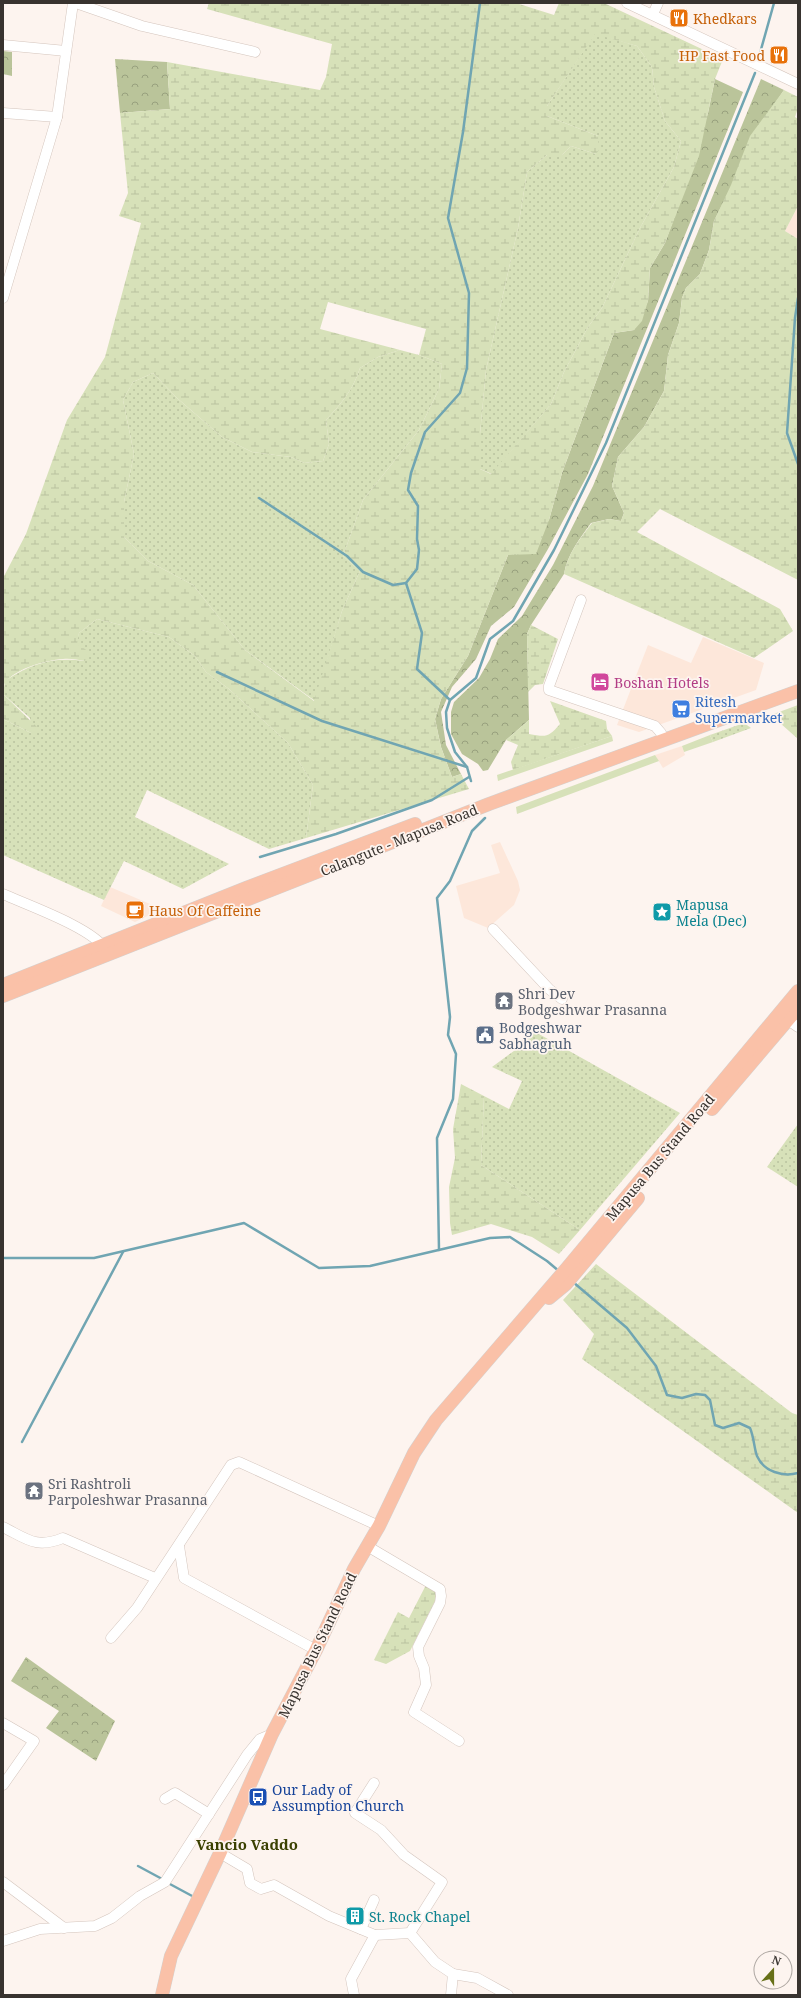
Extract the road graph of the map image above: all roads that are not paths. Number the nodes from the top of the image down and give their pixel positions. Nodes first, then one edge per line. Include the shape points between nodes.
1 (73, 3) edge
2 (76, 3) edge
3 (627, 3) edge
4 (658, 3) edge
5 (653, 14) junction
6 (3, 45) edge
7 (66, 50) junction
8 (255, 52) dead end
9 (798, 84) edge
10 (3, 113) edge
11 (57, 117) junction
12 (3, 298) edge
13 (581, 600) dead end
14 (798, 684) edge
15 (798, 691) edge
16 (663, 737) junction
17 (3, 894) edge
18 (493, 929) dead end
19 (106, 950) junction
20 (3, 985) edge
21 (798, 991) edge
22 (3, 996) edge
23 (562, 999) dead end
24 (798, 1008) edge
25 (788, 1020) edge
26 (379, 1526) junction
27 (3, 1527) edge
28 (179, 1546) junction
29 (367, 1546) junction
30 (156, 1578) junction
31 (111, 1638) dead end
32 (316, 1650) junction
33 (3, 1723) edge
34 (272, 1734) junction
35 (460, 1741) dead end
36 (374, 1783) dead end
37 (3, 1785) edge
38 (165, 1798) dead end
39 (209, 1814) junction
40 (220, 1853) junction
41 (3, 1882) edge
42 (374, 1900) dead end
43 (64, 1928) junction
44 (361, 1929) junction
45 (410, 1933) junction
46 (375, 1935) junction
47 (3, 1941) edge
48 (453, 1974) junction
49 (162, 1995) edge
50 (354, 1995) edge
51 (451, 1995) edge
52 (508, 1995) edge

1 - 7 street
2 - 8 street via 142,26
3 - 5 street
4 - 5 street
5 - 9 street
6 - 7 street
7 - 11 street
10 - 11 street
11 - 12 street
13 - 16 street via 549,690 655,726
14 - 16 main road, Calangute - Mapusa Road
15 - 16 main road, Calangute - Mapusa Road
16 - 19 main road, Calangute - Mapusa Road
17 - 19 street via 86,932
18 - 23 street via 549,989
19 - 20 main road, Calangute - Mapusa Road
19 - 22 main road, Calangute - Mapusa Road
21 - 25 main road, Mapusa Bus Stand Road
24 - 25 main road, Mapusa Bus Stand Road
25 - 26 main road, Mapusa Bus Stand Road via 577,1256 436,1420 414,1453
26 - 28 street via 239,1462 231,1465
26 - 29 main road, Mapusa Bus Stand Road
27 - 30 street via 36,1544 49,1544 63,1538
28 - 30 street
28 - 32 street via 184,1578
29 - 32 main road, Mapusa Bus Stand Road
29 - 35 street via 440,1590 440,1603 418,1646 426,1685 414,1712
30 - 31 street via 138,1608
32 - 34 main road, Mapusa Bus Stand Road
33 - 37 street via 34,1741
34 - 39 street via 260,1739
34 - 40 main road, Mapusa Bus Stand Road
36 - 45 street via 355,1813 382,1830 404,1855 442,1882
38 - 39 street via 175,1793
39 - 43 street via 165,1882 140,1896 101,1924
40 - 44 street via 247,1868 250,1883 261,1889 274,1885 329,1916
40 - 49 main road, Mapusa Bus Stand Road via 171,1956
41 - 43 street
42 - 44 street
43 - 47 street via 40,1929
44 - 46 street
45 - 46 street
45 - 48 street via 435,1962
46 - 50 street via 351,1979
48 - 51 street
48 - 52 street via 477,1978

